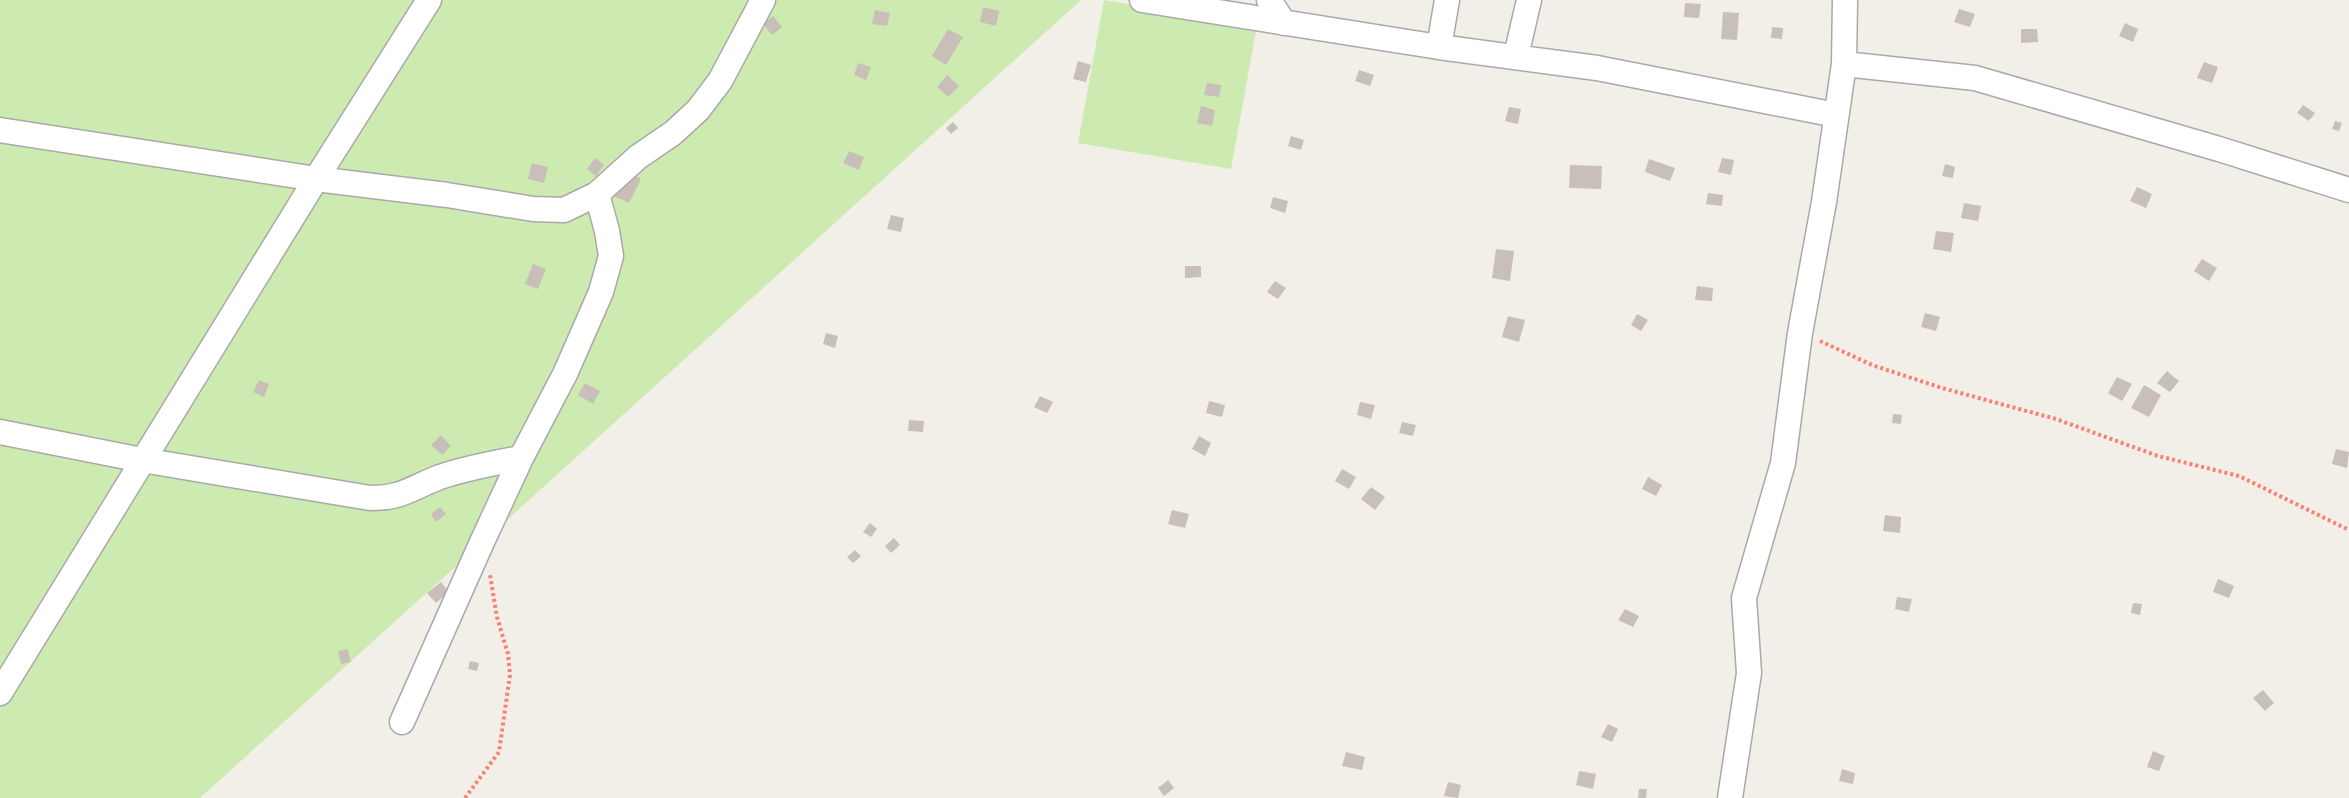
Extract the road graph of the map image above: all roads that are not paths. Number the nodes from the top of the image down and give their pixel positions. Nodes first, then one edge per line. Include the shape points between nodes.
1 (429, 0) edge
2 (763, 0) edge
3 (1142, 0) edge
4 (1269, 0) edge
5 (1447, 0) edge
6 (1529, 0) edge
7 (1845, 0) edge
8 (1284, 24) junction
9 (1438, 47) junction
10 (1516, 56) junction
11 (1844, 64) junction
12 (1836, 115) junction
13 (0, 130) edge
14 (316, 179) junction
15 (2349, 190) edge
16 (597, 194) junction
17 (0, 432) edge
18 (521, 458) junction
19 (142, 460) junction
20 (0, 693) edge
21 (402, 722) dead end
22 (1730, 798) edge

1 - 14 street
2 - 16 street via 720,81 698,110
3 - 8 street
4 - 8 street
5 - 9 street
6 - 10 street
7 - 11 street
8 - 9 street
9 - 10 street
10 - 12 street
11 - 12 street
11 - 15 street via 1975,78
12 - 22 street via 1783,464 1744,598 1749,673
13 - 14 street
14 - 16 street via 532,209 564,210
14 - 19 street
16 - 18 street via 610,256 601,292 565,374
17 - 19 street
18 - 19 street via 440,477 391,498 370,498
18 - 21 street
19 - 20 street

